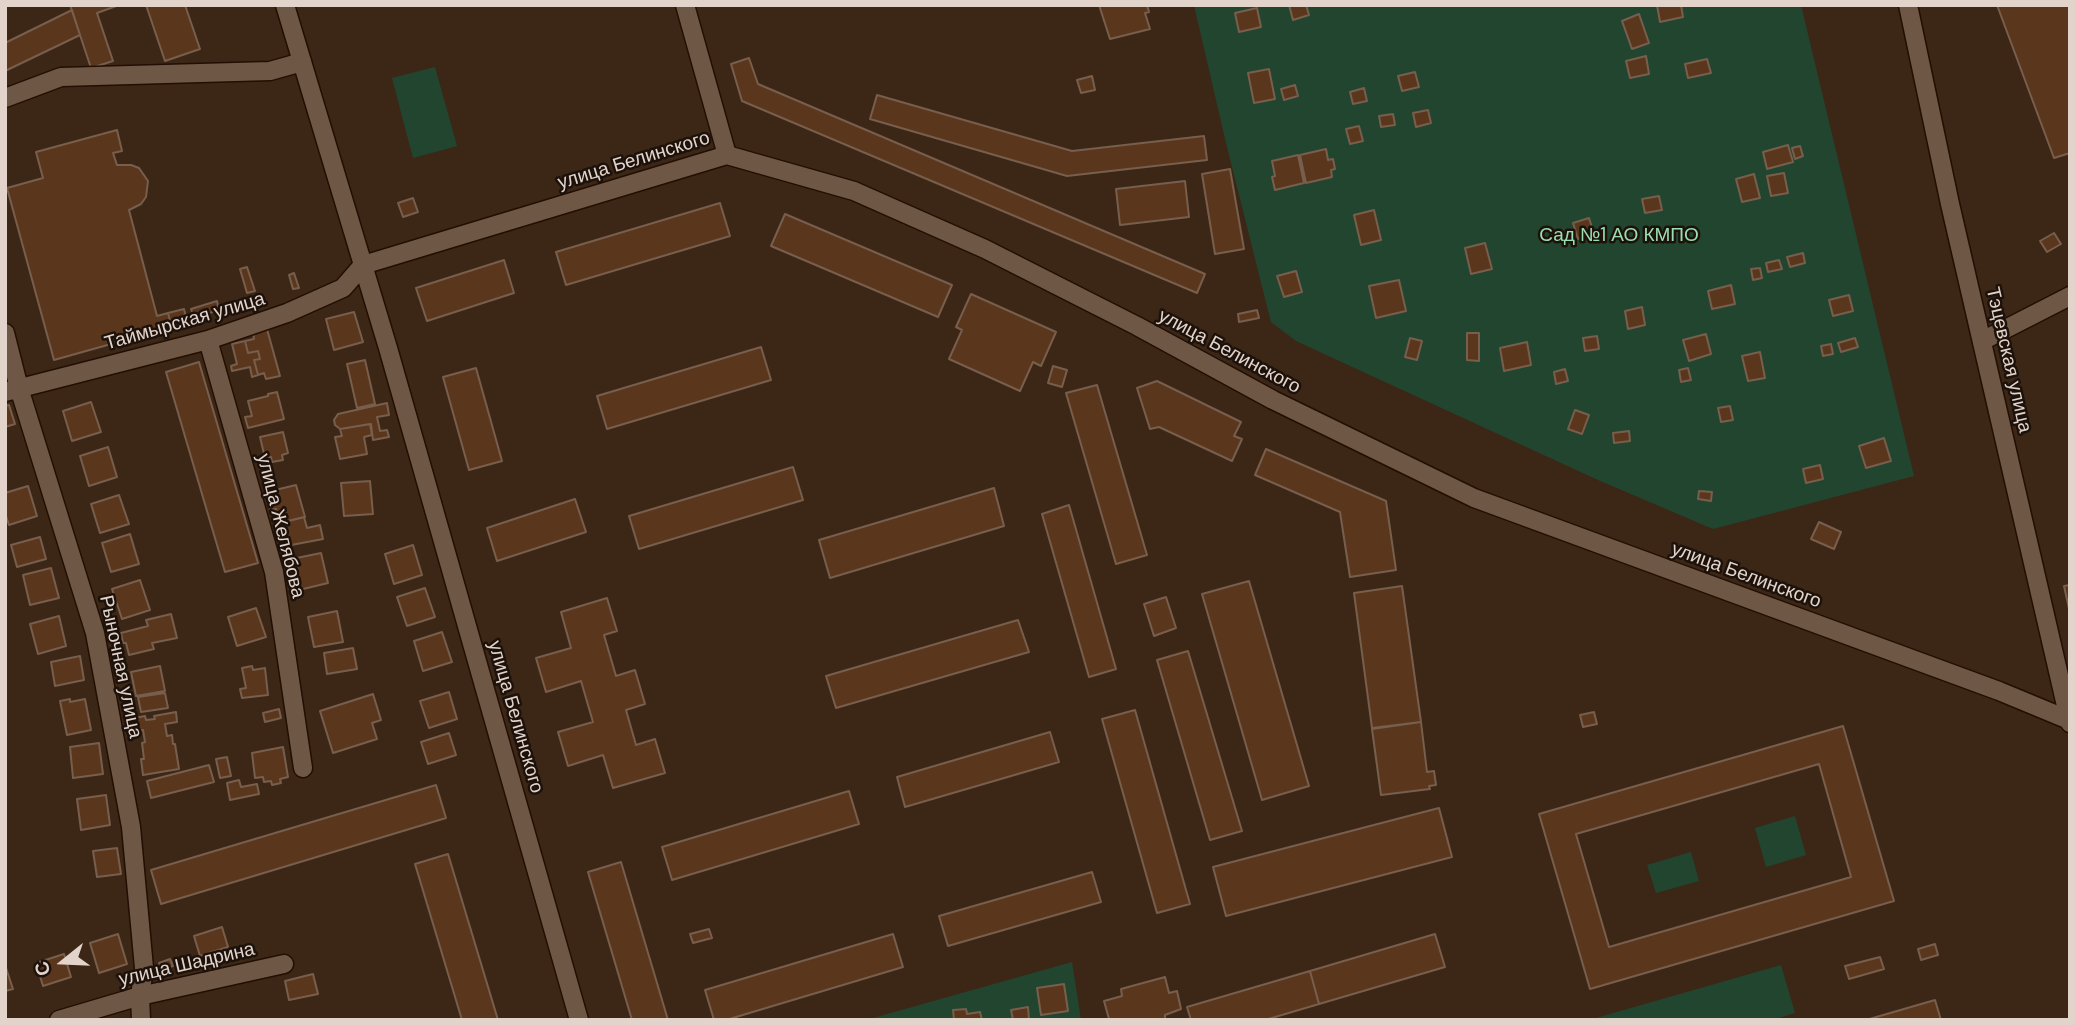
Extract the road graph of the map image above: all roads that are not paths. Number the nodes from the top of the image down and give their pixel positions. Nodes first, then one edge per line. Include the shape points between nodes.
1 (285, 5) edge
2 (685, 5) edge
3 (1908, 5) edge
4 (302, 62) junction
5 (5, 98) edge
6 (727, 155) junction
7 (363, 265) junction
8 (2070, 296) edge
9 (5, 333) edge
10 (208, 340) junction
11 (1982, 341) junction
12 (12, 390) edge
13 (2069, 722) edge
14 (303, 768) dead end
15 (284, 964) dead end
16 (140, 996) junction
17 (59, 1020) edge
18 (141, 1020) edge
19 (579, 1020) edge

1 - 4 street, улица Белинского
2 - 6 street
3 - 11 street, Тэцевская улица
4 - 5 street via 270,71 61,77
4 - 7 street, улица Белинского
6 - 7 street, улица Белинского
6 - 13 street, улица Белинского via 854,191 985,249 1273,400 1474,498 1999,691
7 - 10 street, Таймырская улица via 344,288
7 - 19 street, улица Белинского
8 - 11 street
9 - 12 street, Рыночная улица
10 - 12 street, Таймырская улица
10 - 14 street, улица Желябова via 274,572
11 - 13 street, Тэцевская улица
12 - 16 street, Рыночная улица via 95,633 131,827 144,968
15 - 16 street, улица Шадрина
16 - 17 street, улица Шадрина
16 - 18 street, Рыночная улица

